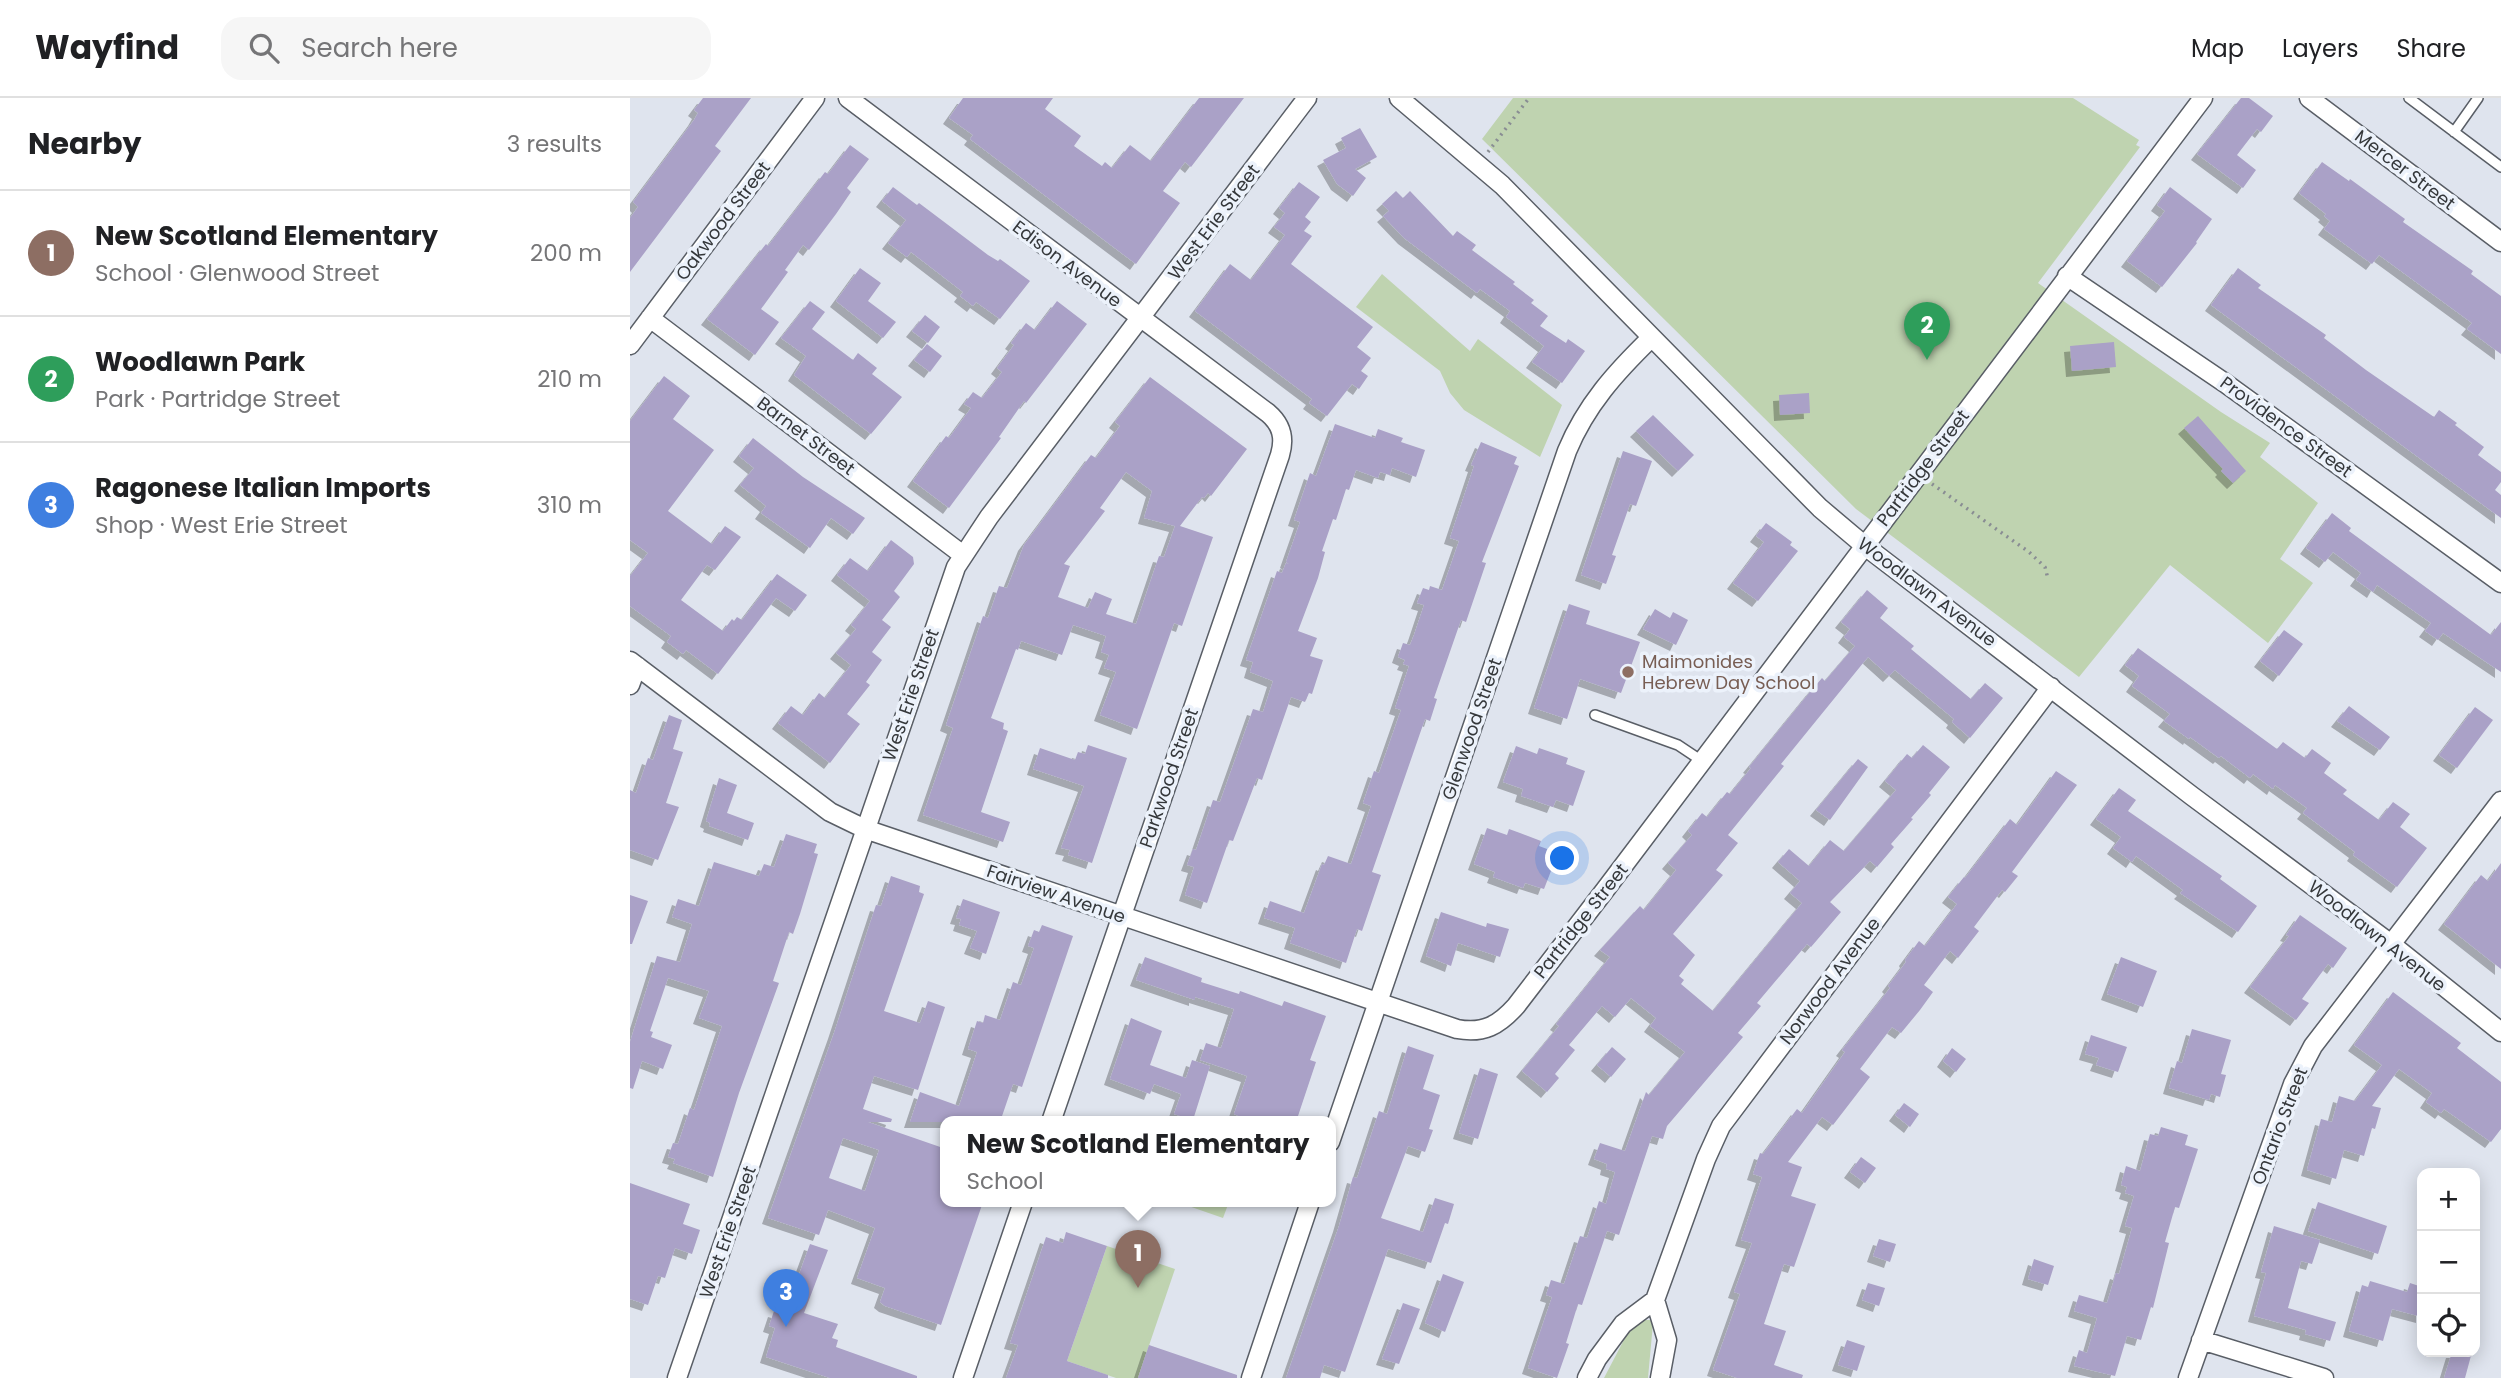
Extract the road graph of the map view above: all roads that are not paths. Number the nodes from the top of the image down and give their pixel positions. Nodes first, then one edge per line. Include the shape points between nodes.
1 (815, 98) edge
2 (849, 98) edge
3 (1307, 98) edge
4 (1399, 98) edge
5 (2203, 98) edge
6 (2309, 98) edge
7 (2409, 98) edge
8 (2478, 98) edge
9 (2454, 132) junction
10 (2501, 167) edge
11 (2501, 242) edge
12 (2067, 276) junction
13 (650, 318) junction
14 (1141, 319) junction
15 (1651, 338) junction
16 (630, 345) edge
17 (1282, 433) joint
18 (1865, 546) junction
19 (963, 555) junction
20 (2501, 583) edge
21 (633, 663) edge
22 (630, 685) edge
23 (2051, 687) junction
24 (1595, 715) dead end
25 (1703, 761) junction
26 (2501, 801) edge
27 (865, 829) junction
28 (1121, 916) junction
29 (2391, 944) junction
30 (1377, 1003) junction
31 (1516, 1006) joint
32 (2501, 1032) edge
33 (1053, 1116) edge
34 (1336, 1127) edge
35 (1021, 1207) edge
36 (1308, 1207) edge
37 (1655, 1300) junction
38 (2201, 1340) junction
39 (677, 1378) edge
40 (963, 1378) edge
41 (1251, 1378) edge
42 (1587, 1378) edge
43 (1660, 1378) edge
44 (2188, 1378) edge
45 (2324, 1378) edge

1 - 13 street, Oakwood Street
2 - 14 street, Edison Avenue
3 - 14 street, West Erie Street
4 - 15 street, Woodlawn Avenue via 1512,195
5 - 12 street, Partridge Street
6 - 11 street, Mercer Street
7 - 9 lane
8 - 9 lane
9 - 10 lane
12 - 18 street, Partridge Street
12 - 20 street, Providence Street via 2225,383
13 - 16 street, Oakwood Street
13 - 19 street, Barnet Street
14 - 17 street, Edison Avenue via 1268,413
14 - 19 street, West Erie Street
15 - 18 street, Woodlawn Avenue
15 - 30 street, Glenwood Street via 1598,395 1567,451
17 - 28 street, Parkwood Street via 1280,455
18 - 23 street, Woodlawn Avenue
18 - 25 street, Partridge Street
19 - 27 street, West Erie Street
21 - 22 street
21 - 27 street, Fairview Avenue via 830,812
23 - 29 street, Woodlawn Avenue
23 - 37 street, Norwood Avenue via 1721,1126
24 - 25 lane via 1678,745
25 - 31 street, Partridge Street
26 - 29 street, Ontario Street
27 - 28 street, Fairview Avenue
27 - 39 street, West Erie Street
28 - 30 street, Fairview Avenue
28 - 33 street, Parkwood Street
29 - 32 street, Woodlawn Avenue
29 - 38 street, Ontario Street via 2313,1046 2293,1084
30 - 31 street, Fairview Avenue via 1471,1031 1497,1024
30 - 34 street, Glenwood Street
35 - 40 street
36 - 41 street
37 - 42 street via 1623,1324
37 - 43 street via 1667,1340
38 - 44 street, Ontario Street
38 - 45 street

